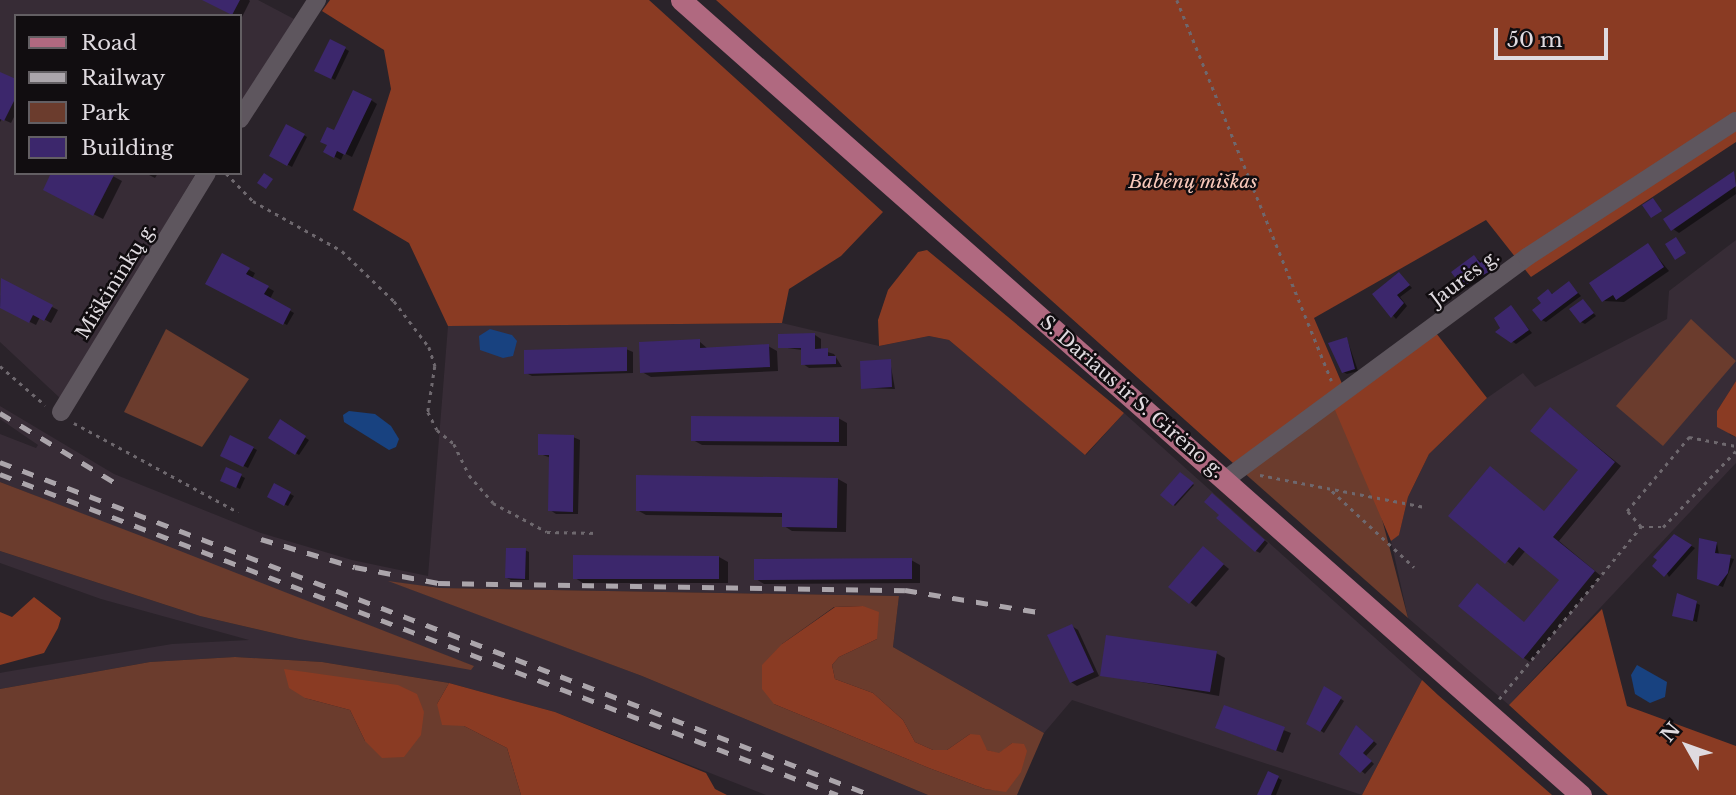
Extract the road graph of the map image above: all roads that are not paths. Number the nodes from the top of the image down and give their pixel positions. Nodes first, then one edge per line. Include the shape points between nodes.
1 (317, 0) edge
2 (681, 0) edge
3 (242, 116) edge
4 (1736, 121) edge
5 (206, 175) edge
6 (61, 412) road end
7 (1232, 474) junction
8 (1581, 795) edge

1 - 3 street
2 - 7 main road, S. Dariaus ir S. Girėno g.
4 - 7 street, Jaurės g. via 1527,257
5 - 6 street, Miškininkų g.
7 - 8 main road, S. Dariaus ir S. Girėno g.

